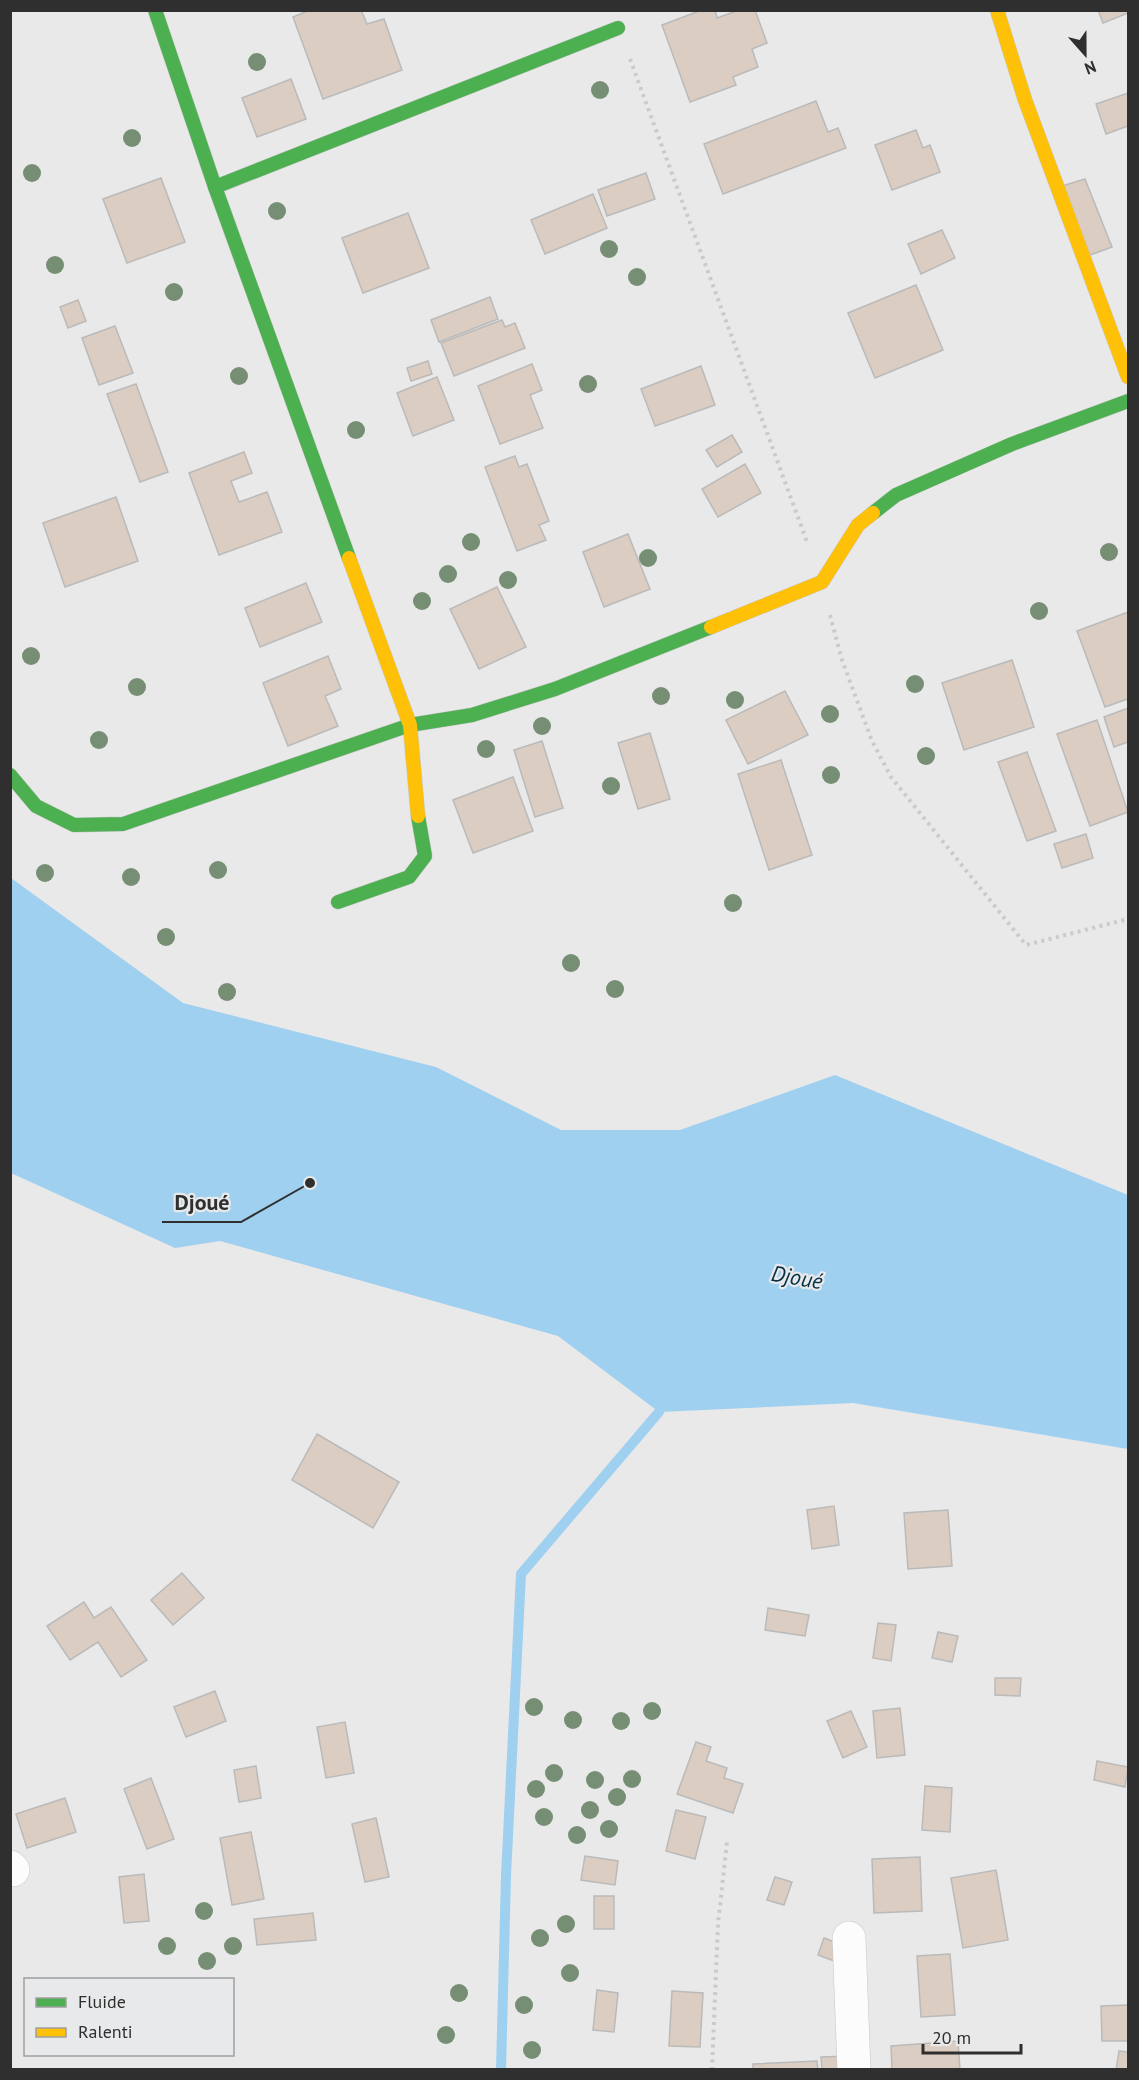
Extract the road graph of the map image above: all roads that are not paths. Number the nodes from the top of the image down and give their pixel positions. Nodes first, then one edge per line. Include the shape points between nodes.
1 (156, 10) edge
2 (997, 10) edge
3 (618, 28) road end
4 (215, 187) junction
5 (1128, 377) edge
6 (1128, 400) edge
7 (410, 725) junction
8 (10, 775) edge
9 (338, 903) dead end
10 (849, 1938) dead end
11 (854, 2070) edge

1 - 4 street
2 - 5 street via 1025,100
3 - 4 street
4 - 7 street
6 - 7 street via 1012,444 896,495 858,525 822,582 555,689 472,715
7 - 8 street via 123,824 74,825 36,806
7 - 9 street via 425,856 410,877
10 - 11 street

